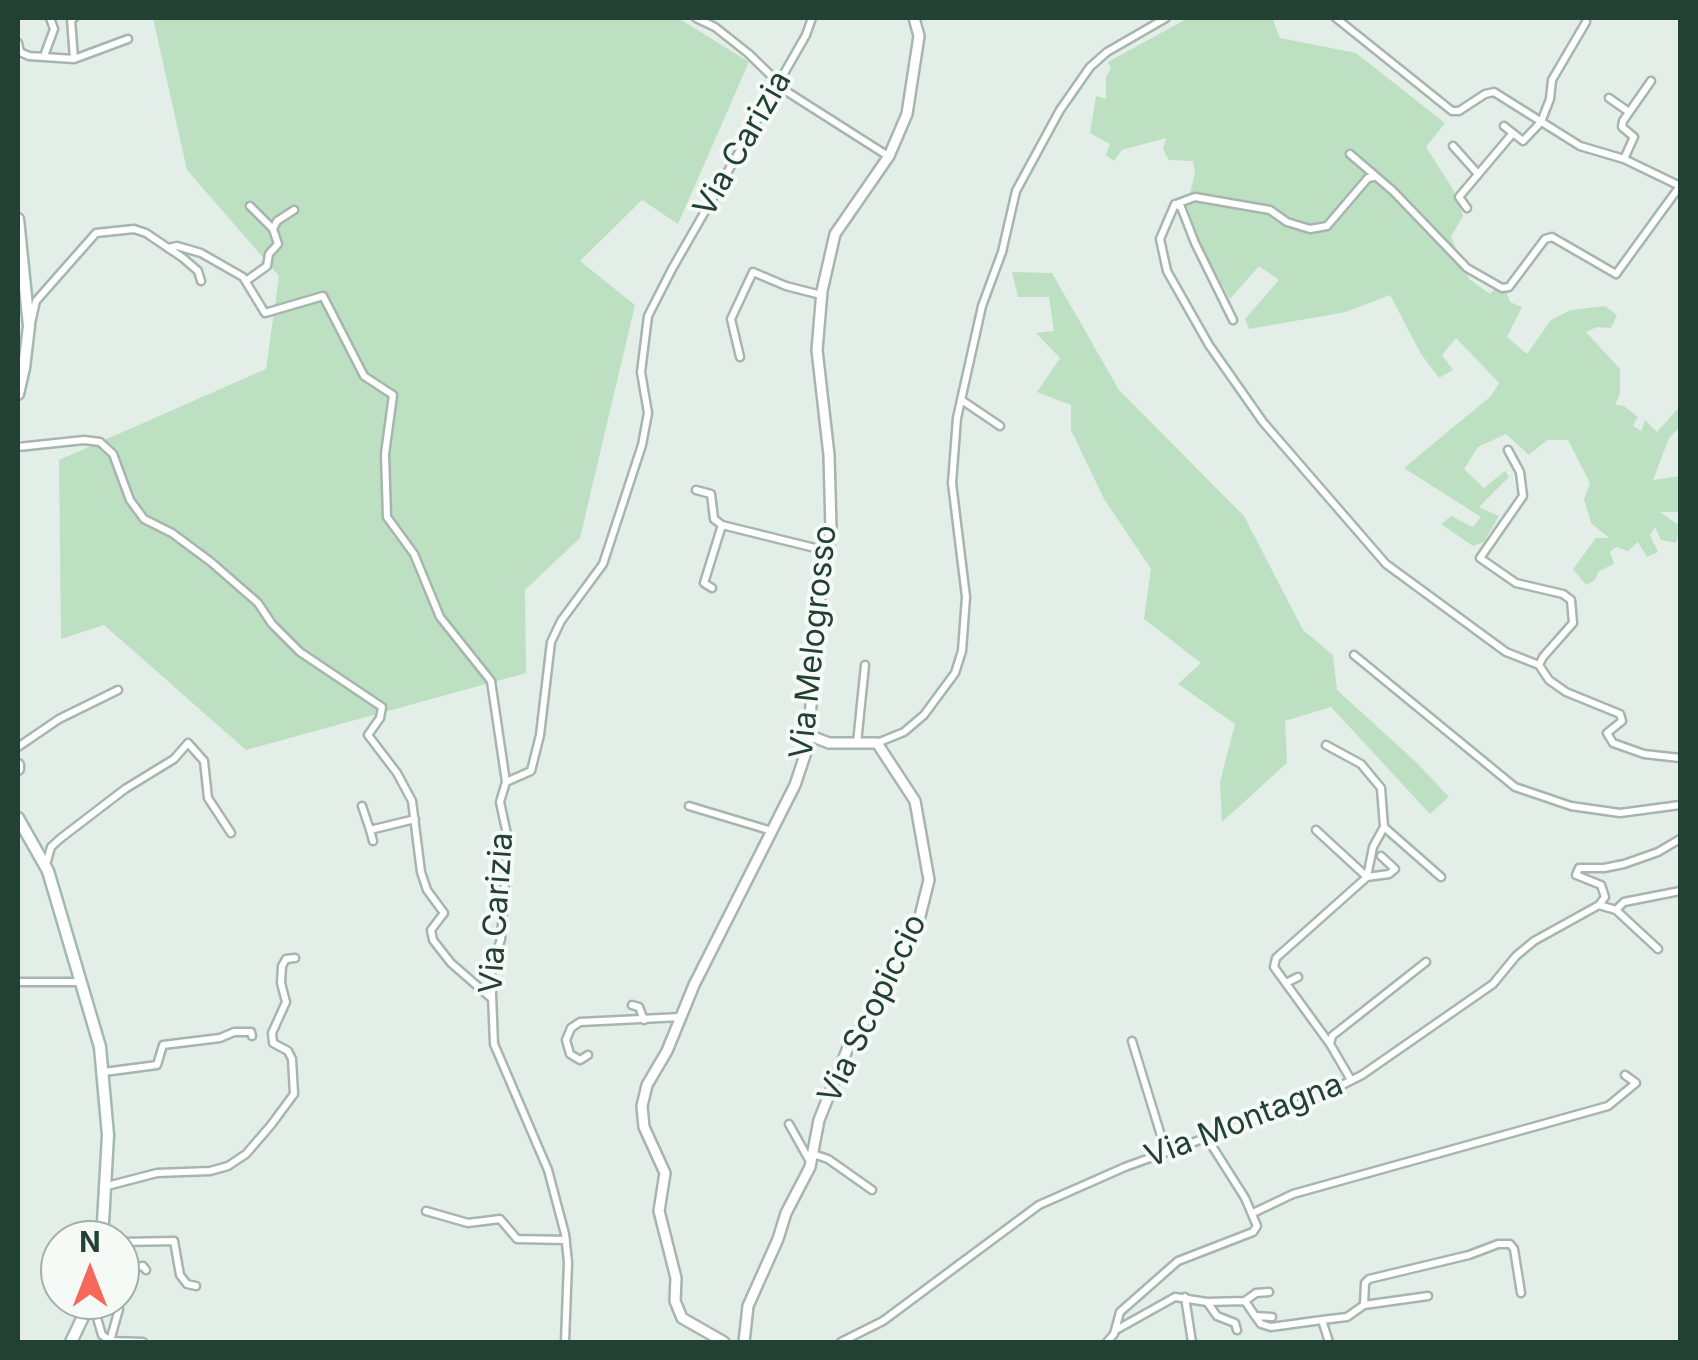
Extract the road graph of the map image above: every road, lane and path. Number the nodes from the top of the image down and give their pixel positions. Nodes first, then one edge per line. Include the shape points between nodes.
1 (50, 18) edge
2 (74, 18) edge
3 (696, 18) edge
4 (812, 18) edge
5 (914, 18) edge
6 (1151, 18) edge
7 (1166, 18) edge
8 (1336, 18) edge
9 (1586, 22) dead end
10 (1148, 26) junction
11 (128, 39) dead end
12 (18, 43) edge
13 (44, 57) junction
14 (74, 60) junction
15 (1650, 81) dead end
16 (777, 84) junction
17 (1609, 98) dead end
18 (1629, 112) junction
19 (1541, 122) junction
20 (1504, 126) dead end
21 (1513, 133) junction
22 (1453, 146) dead end
23 (1350, 154) dead end
24 (888, 156) junction
25 (1624, 159) junction
26 (1478, 174) junction
27 (1376, 177) junction
28 (1680, 186) edge
29 (1175, 204) junction
30 (250, 206) dead end
31 (1466, 208) dead end
32 (294, 210) dead end
33 (18, 219) edge
34 (274, 229) junction
35 (168, 248) junction
36 (201, 281) dead end
37 (246, 282) junction
38 (821, 296) junction
39 (1233, 320) dead end
40 (28, 326) junction
41 (740, 357) dead end
42 (20, 373) edge
43 (18, 394) edge
44 (963, 401) junction
45 (1000, 426) dead end
46 (18, 447) edge
47 (1508, 450) dead end
48 (696, 490) dead end
49 (722, 525) junction
50 (828, 551) junction
51 (712, 588) dead end
52 (1354, 655) dead end
53 (865, 665) dead end
54 (1539, 666) junction
55 (118, 690) dead end
56 (808, 736) junction
57 (877, 743) junction
58 (857, 744) junction
59 (1326, 746) dead end
60 (18, 747) edge
61 (1680, 758) edge
62 (506, 782) junction
63 (362, 806) dead end
64 (690, 806) dead end
65 (1680, 806) edge
66 (18, 818) edge
67 (415, 819) junction
68 (1384, 827) junction
69 (370, 830) junction
70 (1316, 830) dead end
71 (772, 831) junction
72 (231, 833) dead end
73 (1680, 839) edge
74 (374, 842) dead end
75 (1381, 856) dead end
76 (46, 866) junction
77 (1367, 876) junction
78 (1441, 877) dead end
79 (1680, 891) edge
80 (1599, 905) junction
81 (1616, 910) junction
82 (1658, 950) dead end
83 (295, 958) dead end
84 (1426, 962) dead end
85 (1298, 977) dead end
86 (18, 982) edge
87 (78, 982) junction
88 (1286, 983) junction
89 (491, 998) junction
90 (632, 1005) dead end
91 (682, 1017) junction
92 (644, 1020) junction
93 (252, 1036) dead end
94 (1132, 1041) dead end
95 (1330, 1044) junction
96 (588, 1055) dead end
97 (104, 1072) junction
98 (1625, 1075) dead end
99 (1351, 1080) junction
100 (789, 1124) dead end
101 (1207, 1138) junction
102 (1166, 1152) junction
103 (813, 1156) junction
104 (107, 1186) junction
105 (872, 1190) dead end
106 (426, 1211) dead end
107 (1253, 1213) junction
108 (104, 1220) edge
109 (566, 1240) junction
110 (140, 1241) edge
111 (140, 1267) edge
112 (146, 1270) dead end
113 (196, 1286) dead end
114 (1269, 1292) dead end
115 (1521, 1293) dead end
116 (1428, 1296) dead end
117 (1185, 1297) junction
118 (1245, 1301) junction
119 (1207, 1302) junction
120 (1364, 1305) junction
121 (1256, 1316) junction
122 (1272, 1317) dead end
123 (1322, 1320) junction
124 (1237, 1330) dead end
125 (1115, 1331) junction
126 (110, 1340) edge
127 (143, 1342) edge
128 (565, 1342) edge
129 (724, 1342) edge
130 (744, 1342) edge
131 (840, 1342) edge
132 (1107, 1342) edge
133 (1192, 1342) edge
134 (1329, 1342) edge

1 - 13 street via 54,29
2 - 14 street
3 - 16 street via 749,54
4 - 16 street, Via Carizia
5 - 24 street, Via Melogrosso via 919,36 911,94
6 - 10 street
7 - 10 street
8 - 19 street via 1442,106 1459,110 1494,92
9 - 19 street via 1552,80
10 - 44 street via 1090,67 1016,190
11 - 14 street
12 - 13 street via 20,52
13 - 14 street
15 - 18 street
16 - 24 street
16 - 62 street, Via Carizia via 648,316 640,372 648,413 642,446 603,564 552,642 531,771
17 - 18 street
18 - 25 street via 1622,127 1634,137
19 - 21 street via 1523,141
19 - 25 street via 1580,146
20 - 21 street
21 - 26 street
22 - 26 street
23 - 27 street
24 - 38 street, Via Melogrosso via 836,234
25 - 28 street
26 - 31 street via 1458,197
27 - 28 street via 1467,268 1502,288 1552,236 1616,274
27 - 29 street via 1327,226 1310,228 1270,210 1196,197
29 - 39 street
29 - 54 street via 1160,239 1167,272 1263,422 1386,564 1506,652
30 - 34 street
32 - 34 street
33 - 40 main road
34 - 37 street via 278,244 267,266
35 - 36 street
35 - 37 street via 201,254
35 - 40 street via 134,230 96,233 36,301
37 - 62 street via 264,313 324,296 364,376 392,395 385,454 388,517 414,554 440,617 491,681
38 - 41 street via 753,272 731,320
38 - 50 street, Via Melogrosso
40 - 42 main road
42 - 43 main road
44 - 45 street
44 - 57 street via 952,483 966,598 962,651 924,715
46 - 67 street via 84,440 112,452 144,519 211,562 300,652 382,708 368,735 397,773
47 - 54 street via 1523,496 1480,558 1516,583 1572,600 1573,624
48 - 49 street via 710,494
49 - 50 street
49 - 51 street via 704,583
50 - 56 street, Via Melogrosso
52 - 65 street via 1516,787 1571,806 1620,812
53 - 58 street
54 - 61 street via 1566,692 1620,714 1622,721 1607,733 1614,743
55 - 60 street
56 - 58 street
56 - 71 street, Via Melogrosso via 802,767
57 - 58 street
57 - 103 street, Via Scopiccio via 915,800 927,895 849,1044 819,1120
59 - 68 street via 1361,764 1381,788
62 - 89 street, Via Carizia via 500,802 508,840 504,914
63 - 69 street
64 - 71 street
66 - 76 main road
67 - 69 street
67 - 89 street via 420,872 444,913 431,930 433,940
68 - 77 street
68 - 78 street
69 - 74 street
70 - 77 street
71 - 91 street, Via Melogrosso
72 - 76 street via 208,798 204,762 188,743 174,760 61,838
73 - 80 street via 1624,864 1579,868 1573,876 1601,885 1605,897
75 - 77 street via 1395,868
76 - 87 main road
77 - 88 street via 1276,958
79 - 81 street via 1624,902
80 - 81 street
80 - 99 street, Via Montagna via 1534,941 1493,984
81 - 82 street
83 - 104 street via 283,962 286,1002 272,1033 273,1043 292,1059 294,1094 271,1125 228,1166
84 - 95 street
85 - 88 street
86 - 87 street
87 - 97 main road
88 - 95 street
89 - 109 street, Via Carizia via 494,1044 548,1170
90 - 92 street
91 - 92 street
91 - 129 street, Via Melogrosso via 647,1085 644,1127 665,1172 659,1212 676,1278 675,1301 682,1318
92 - 96 street via 580,1022 566,1040 570,1054 580,1060
93 - 97 street via 234,1032 163,1045 157,1064
94 - 102 street
95 - 99 street
97 - 104 main road
98 - 107 street via 1636,1083 1608,1106 1293,1194
99 - 101 street, Via Montagna
100 - 103 street via 808,1158
101 - 102 street, Via Montagna
101 - 107 street
102 - 131 street, Via Montagna via 1039,1205 883,1321
103 - 105 street
103 - 130 street, Via Scopiccio via 748,1306
104 - 108 main road
106 - 109 street via 468,1223 500,1219 517,1239
107 - 125 street via 1253,1232 1178,1261 1120,1312
109 - 128 street, Via Carizia
110 - 113 street via 174,1240 180,1275
111 - 112 street
114 - 118 street
115 - 120 street via 1514,1250 1498,1244 1369,1278
116 - 120 street
117 - 119 street
117 - 125 street
117 - 133 street
118 - 119 street
118 - 121 street
119 - 124 street
120 - 123 street via 1346,1317
121 - 122 street
121 - 123 street via 1272,1328
123 - 134 street
125 - 132 street
126 - 127 street

